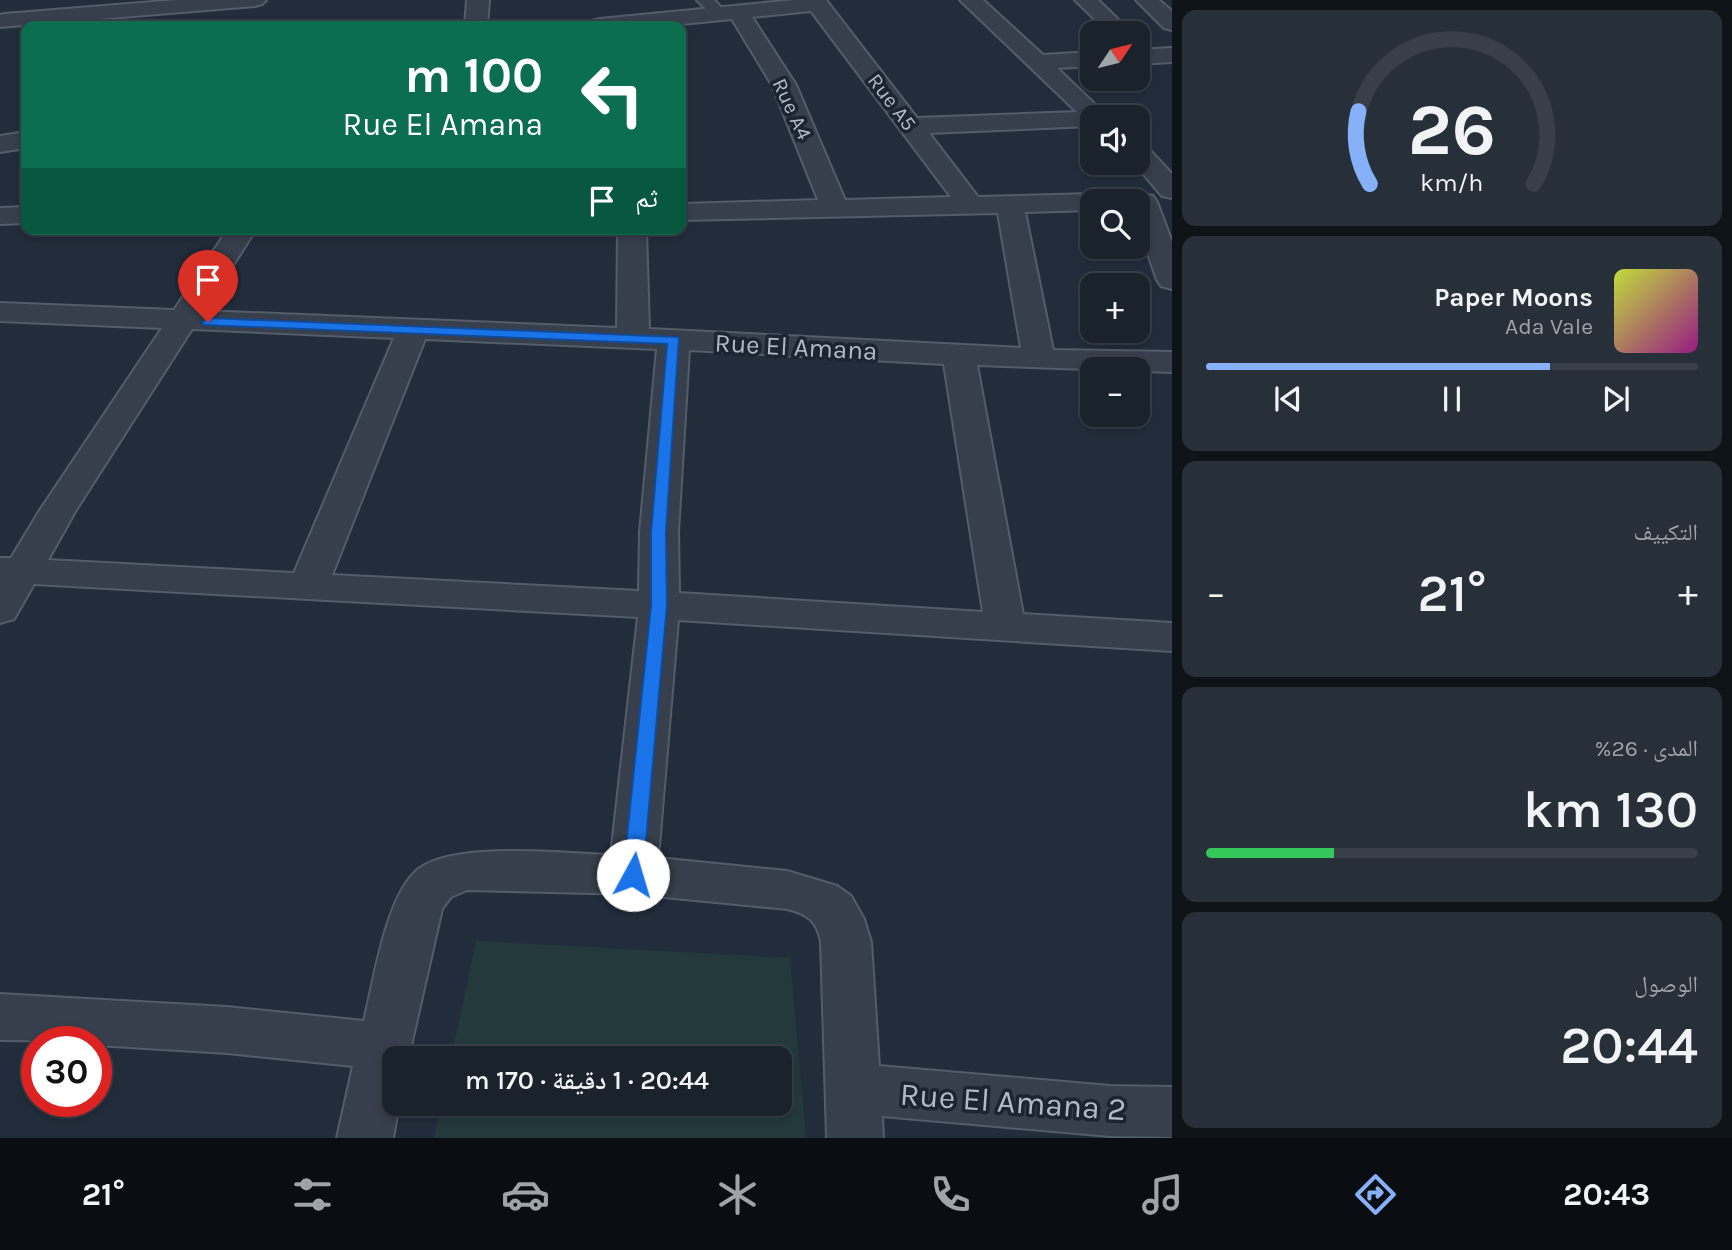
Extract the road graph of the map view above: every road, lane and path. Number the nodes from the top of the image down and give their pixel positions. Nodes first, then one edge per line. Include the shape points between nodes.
1 (478, 0) edge
2 (971, 0) edge
3 (1086, 0) edge
4 (1147, 0) edge
5 (816, 2) edge
6 (261, 4) edge
7 (75, 8) edge
8 (722, 9) edge
9 (4, 16) edge
10 (477, 21) edge
11 (636, 21) edge
12 (1108, 21) edge
13 (1172, 23) edge
14 (1150, 54) edge
15 (1172, 55) edge
16 (1080, 60) edge
17 (1038, 62) junction
18 (1081, 105) edge
19 (1080, 119) edge
20 (911, 126) junction
21 (21, 141) edge
22 (0, 144) edge
23 (1150, 147) edge
24 (1172, 148) edge
25 (1150, 165) edge
26 (1172, 190) edge
27 (1010, 202) junction
28 (1080, 202) edge
29 (1150, 202) edge
30 (1172, 203) edge
31 (970, 204) junction
32 (836, 210) junction
33 (686, 212) edge
34 (21, 215) edge
35 (0, 216) edge
36 (1150, 226) edge
37 (238, 235) edge
38 (632, 235) edge
39 (1172, 280) edge
40 (0, 312) edge
41 (183, 321) junction
42 (413, 330) junction
43 (633, 338) junction
44 (674, 340) junction
45 (959, 355) junction
46 (1039, 359) junction
47 (1172, 362) edge
48 (11, 570) edge
49 (308, 587) junction
50 (659, 605) junction
51 (0, 610) edge
52 (1005, 627) junction
53 (1172, 637) edge
54 (633, 875) junction
55 (0, 1017) edge
56 (383, 1046) joint
57 (382, 1051) edge
58 (1172, 1112) edge
59 (854, 1114) edge
60 (365, 1138) edge

1 - 10 street
2 - 17 street
3 - 12 street
4 - 13 street
5 - 8 street
5 - 20 street, Rue A5
6 - 7 street
7 - 9 street
8 - 11 street
8 - 32 street, Rue A4 via 784,85
14 - 15 street
16 - 17 street
17 - 18 street
19 - 20 street
20 - 31 street, Rue A5
21 - 22 street
23 - 24 street
25 - 26 street
27 - 28 street
27 - 31 street
27 - 46 street
29 - 30 street
31 - 32 street
32 - 33 street
34 - 35 street
36 - 39 street
37 - 41 street
38 - 43 street
40 - 41 street, Rue El Amana
41 - 42 street, Rue El Amana
41 - 48 street via 58,510
42 - 43 street, Rue El Amana
42 - 49 street
43 - 44 street, Rue El Amana
44 - 45 street, Rue El Amana
44 - 50 street via 659,532
45 - 46 street, Rue El Amana
45 - 52 street
46 - 47 street, Rue El Amana
48 - 49 street
48 - 51 street
49 - 50 street
50 - 52 street
50 - 54 street
52 - 53 street
54 - 56 street via 467,871 439,880 427,891 417,912
54 - 59 street via 787,890 832,906 843,922 846,943
55 - 56 street via 227,1030
57 - 60 street
58 - 59 street, Rue El Amana 2

